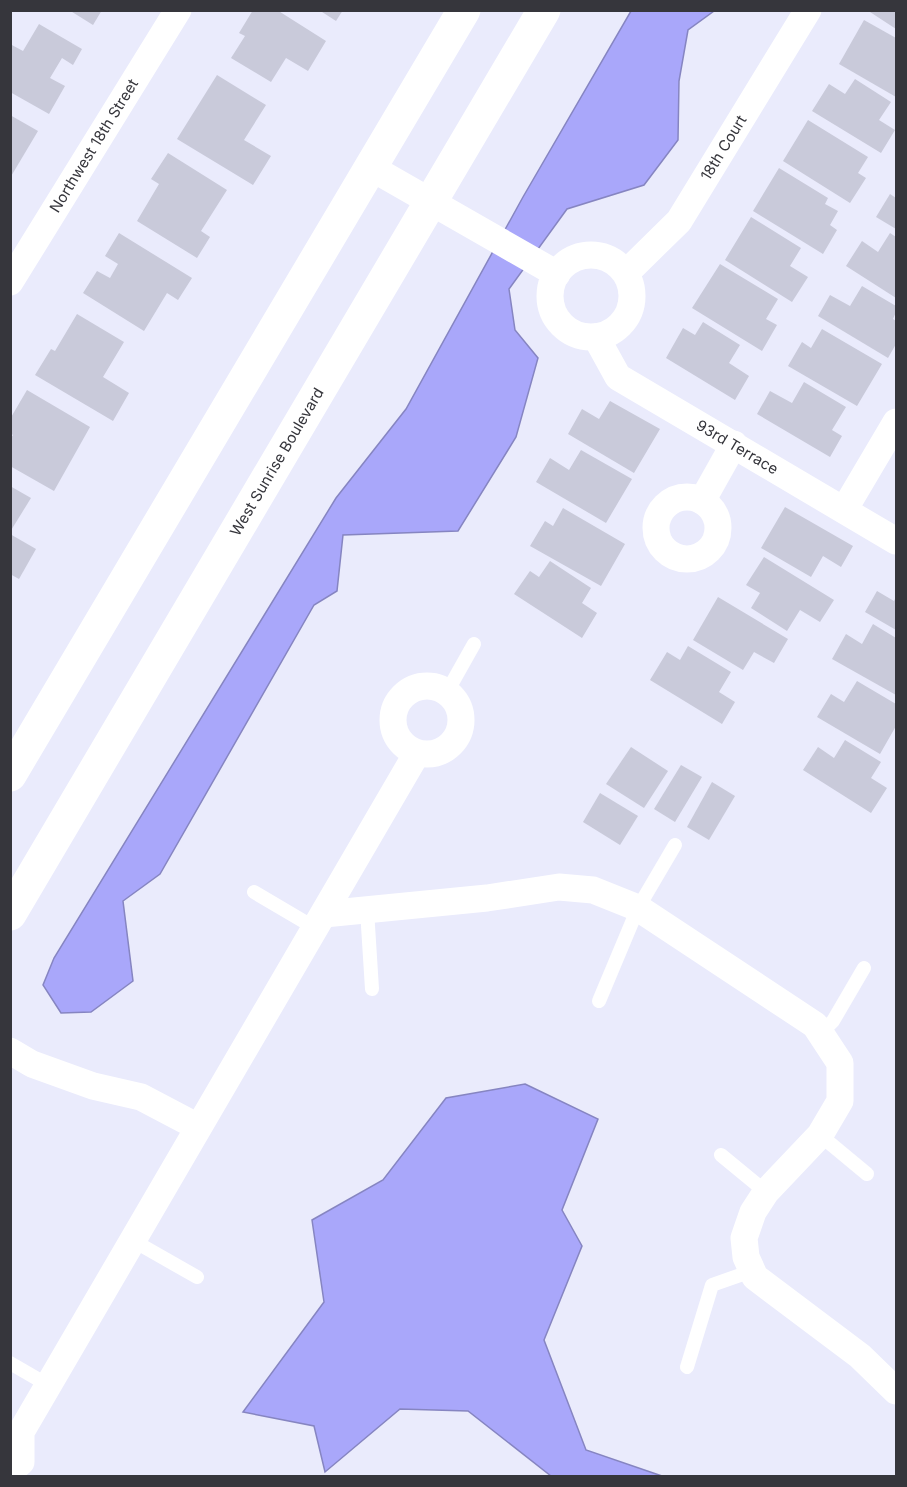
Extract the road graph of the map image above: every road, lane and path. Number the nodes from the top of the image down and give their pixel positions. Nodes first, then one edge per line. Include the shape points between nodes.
1 (178, 10) edge
2 (464, 10) edge
3 (544, 10) edge
4 (808, 10) edge
5 (370, 167) junction
6 (432, 202) junction
7 (547, 268) junction
8 (626, 273) junction
9 (10, 282) edge
10 (596, 337) junction
11 (897, 422) edge
12 (734, 444) junction
13 (702, 501) dead end
14 (844, 510) junction
15 (897, 541) edge
16 (474, 644) dead end
17 (447, 692) junction
18 (417, 753) junction
19 (10, 775) edge
20 (675, 845) dead end
21 (254, 892) dead end
22 (638, 908) junction
23 (367, 910) junction
24 (10, 914) edge
25 (320, 921) junction
26 (864, 968) dead end
27 (372, 989) dead end
28 (599, 1001) dead end
29 (821, 1033) junction
30 (10, 1051) edge
31 (198, 1127) junction
32 (820, 1135) junction
33 (721, 1155) dead end
34 (867, 1174) dead end
35 (766, 1192) junction
36 (132, 1240) junction
37 (752, 1271) junction
38 (196, 1277) dead end
39 (10, 1363) edge
40 (687, 1367) dead end
41 (48, 1385) junction
42 (897, 1391) edge
43 (20, 1470) edge

1 - 9 street, Northwest 18th Street
2 - 5 highway
3 - 6 highway, West Sunrise Boulevard
4 - 8 street, 18th Court via 679,221
5 - 6 street
5 - 19 highway
6 - 7 street
6 - 24 highway, West Sunrise Boulevard
7 - 8 street via 591,255 617,263
7 - 10 street via 554,312 560,323 582,336
8 - 10 street via 632,293 628,313 620,325
10 - 12 street, 93rd Terrace via 618,377
11 - 14 street
12 - 13 street
12 - 14 street, 93rd Terrace
14 - 15 street, 93rd Terrace
16 - 17 lane
17 - 18 street via 460,710 459,733 444,750
17 - 18 street via 426,686 415,688 398,702 392,722 395,734
18 - 25 street
20 - 22 lane
21 - 25 lane
22 - 23 street via 593,890 559,887
22 - 28 lane
22 - 29 street via 815,1025
23 - 25 street
23 - 27 lane
25 - 31 street
26 - 29 lane via 833,1021
29 - 32 street via 840,1063 841,1082 840,1101
30 - 31 street via 32,1064 93,1086 141,1097
31 - 36 street
32 - 34 lane
32 - 35 street
33 - 35 lane
35 - 37 street via 753,1212 744,1238
36 - 38 lane
36 - 41 street
37 - 40 lane via 712,1285
37 - 42 street via 860,1356
39 - 41 lane
41 - 43 street via 21,1432

